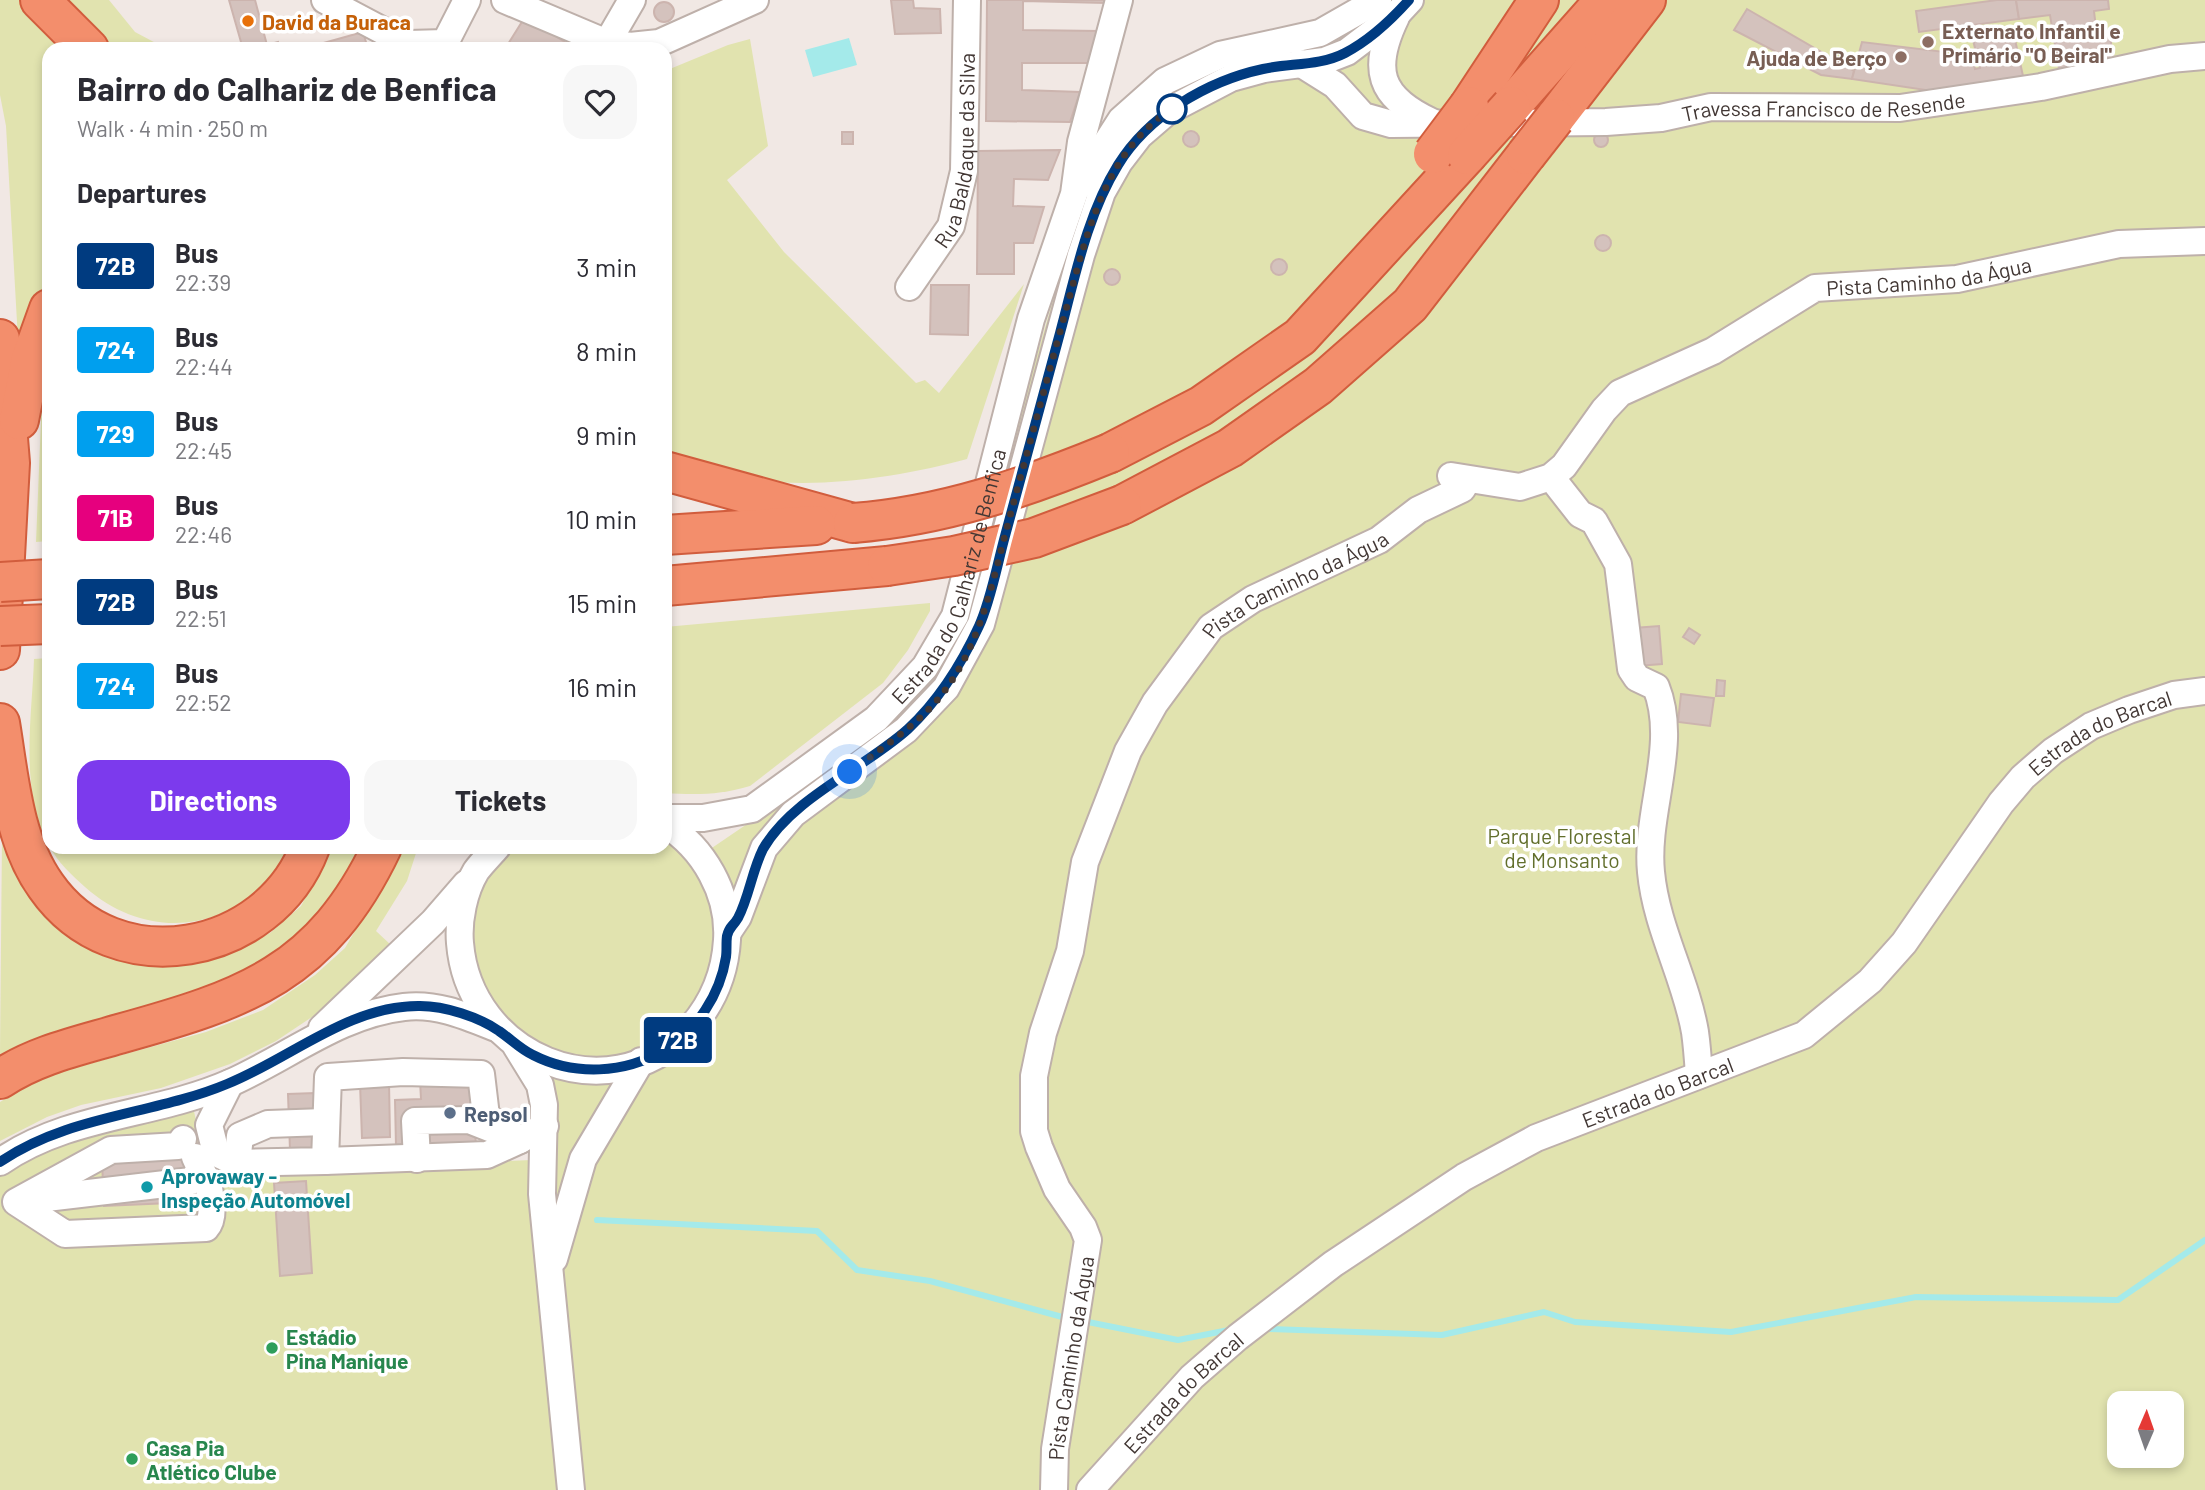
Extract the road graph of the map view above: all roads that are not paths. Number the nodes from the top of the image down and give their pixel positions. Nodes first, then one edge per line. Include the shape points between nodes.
1 (40, 0) edge
2 (325, 0) edge
3 (467, 0) edge
4 (505, 0) edge
5 (632, 0) edge
6 (755, 0) edge
7 (967, 0) edge
8 (1119, 0) edge
9 (1539, 0) edge
10 (1636, 1) edge
11 (1395, 5) edge
12 (373, 25) edge
13 (82, 42) edge
14 (404, 42) edge
15 (446, 42) edge
16 (605, 42) edge
17 (608, 42) edge
18 (661, 42) edge
19 (2205, 56) edge
20 (1300, 63) junction
21 (1452, 135) junction
22 (1074, 194) junction
23 (2205, 241) edge
24 (909, 287) dead end
25 (42, 328) edge
26 (0, 339) edge
27 (10, 463) junction
28 (672, 473) edge
29 (1551, 477) junction
30 (853, 523) junction
31 (672, 535) edge
32 (42, 579) edge
33 (0, 582) edge
34 (672, 585) edge
35 (42, 624) edge
36 (0, 626) edge
37 (0, 650) edge
38 (2205, 691) edge
39 (0, 723) edge
40 (672, 817) edge
41 (672, 830) edge
42 (306, 854) edge
43 (378, 854) edge
44 (491, 854) edge
45 (476, 872) junction
46 (728, 932) junction
47 (506, 1037) junction
48 (306, 1043) junction
49 (641, 1061) junction
50 (1699, 1074) junction
51 (0, 1079) edge
52 (230, 1083) junction
53 (213, 1114) junction
54 (325, 1122) junction
55 (545, 1126) junction
56 (183, 1139) junction
57 (520, 1140) junction
58 (417, 1159) junction
59 (325, 1161) junction
60 (0, 1162) edge
61 (237, 1163) junction
62 (201, 1170) junction
63 (8, 1203) edge
64 (549, 1277) junction
65 (571, 1490) edge
66 (1054, 1490) edge
67 (1090, 1490) edge

1 - 13 highway
2 - 12 street
3 - 15 street
4 - 16 street
5 - 17 street
6 - 18 street
7 - 24 street, Rua Baldaque da Silva via 964,171 951,226
8 - 22 street, Estrada do Calhariz de Benfica via 1080,142
9 - 21 highway
10 - 21 highway, bridge via 1511,106
10 - 34 highway, bridge via 1564,106 1409,305 1318,386 1230,448 1122,505 1034,538 887,566
11 - 20 street, Estrada do Calhariz de Benfica via 1348,52
11 - 21 street, Travessa Francisco de Resende via 1384,41 1384,81 1405,110
11 - 22 street, Estrada do Calhariz de Benfica via 1320,33 1220,55 1165,81 1121,120
12 - 14 street
19 - 21 street, Travessa Francisco de Resende via 1900,108 1711,107 1661,118
20 - 21 street, Travessa Francisco de Resende via 1335,85 1363,116
20 - 46 street, Estrada do Calhariz de Benfica via 1231,78 1180,105 1139,136 1119,162 1102,192 1081,255 981,624 946,688 906,730 793,814 764,848 738,918
21 - 30 highway, bridge via 1407,219 1300,337 1202,406 1110,453 1028,487 949,509
22 - 40 street, Estrada do Calhariz de Benfica via 1031,319 955,616 925,667 876,719 751,808 703,818
23 - 29 street, Pista Caminho da Água via 2119,244 1957,279 1815,288 1713,351 1620,393
25 - 27 highway via 31,359
26 - 27 highway
27 - 37 highway
28 - 30 highway
29 - 50 street via 1580,514 1594,521 1611,547 1622,581 1631,669 1637,678 1656,687 1662,702 1651,872 1695,1030
29 - 66 street, Pista Caminho da Água via 1520,487 1459,478 1462,489 1418,510 1380,540 1253,599 1211,627 1155,702 1115,779 1085,862 1070,951 1042,1033 1034,1076 1034,1131 1039,1147 1057,1189 1088,1240 1055,1450
30 - 31 highway
32 - 33 highway, bridge
35 - 36 highway, bridge
38 - 50 street, Estrada do Barcal via 2174,695 2129,710 2091,726 2053,751 2001,803 1904,943 1870,981 1804,1035
39 - 42 highway via 12,797 30,858 56,900 95,930 116,939 162,949 186,947 234,930 293,880
41 - 46 street via 707,864 725,908
43 - 51 highway via 329,931 277,974 244,994 206,1010 40,1058
44 - 45 street
45 - 47 street via 462,907 461,959 474,996
45 - 48 street via 433,922
46 - 49 street via 721,979 698,1020 672,1044
47 - 48 street via 447,1009 402,1007 366,1015
47 - 49 street via 551,1062 589,1070
47 - 55 street via 540,1085
48 - 52 street
49 - 64 street via 583,1159
50 - 67 street, Estrada do Barcal via 1536,1139 1464,1177 1333,1264 1283,1299 1192,1377
52 - 53 street
52 - 60 street via 178,1101 80,1124 18,1149
53 - 56 street
53 - 61 street via 209,1125 212,1146 223,1158
54 - 57 street via 328,1077 403,1072 481,1074 486,1116
54 - 59 street
54 - 61 street via 268,1124 240,1136
55 - 57 street
55 - 64 street via 542,1194
56 - 62 street
56 - 63 street via 178,1146 111,1150
57 - 58 street via 487,1155
57 - 58 street via 470,1120 415,1121
58 - 59 street
59 - 61 street
62 - 63 street via 191,1181
62 - 63 street via 209,1181 211,1220 206,1228 65,1234
64 - 65 street

